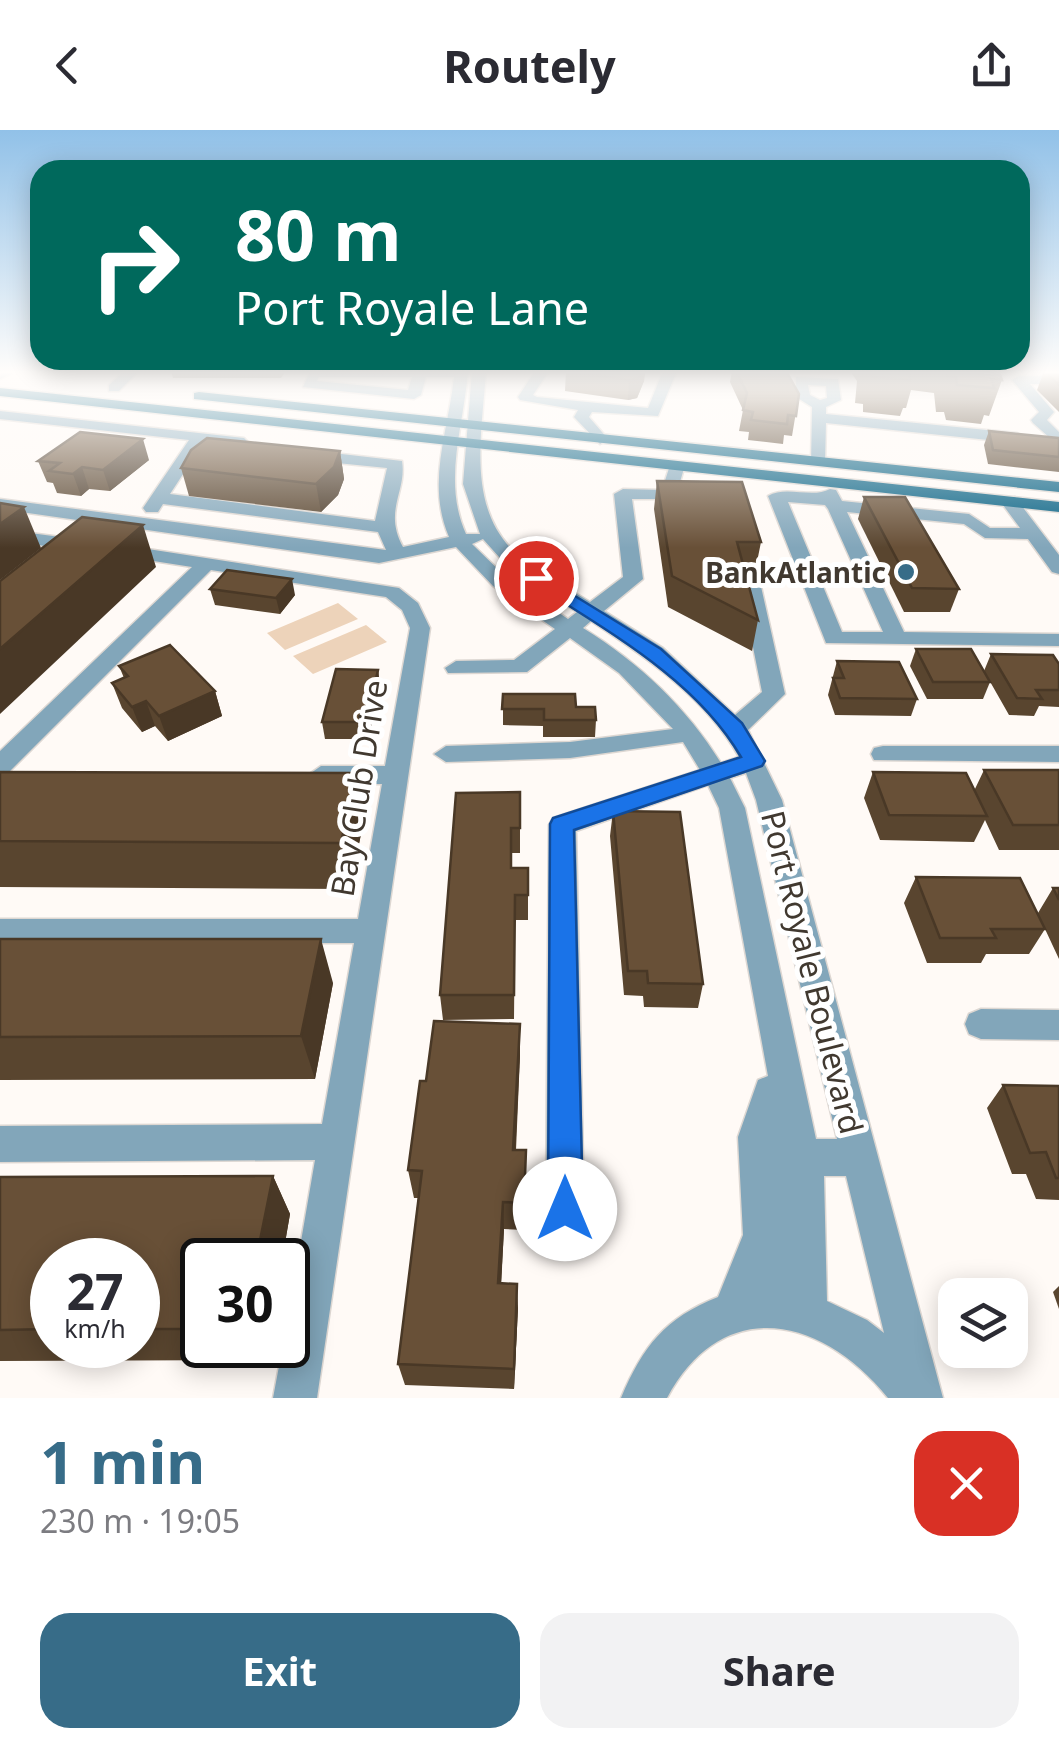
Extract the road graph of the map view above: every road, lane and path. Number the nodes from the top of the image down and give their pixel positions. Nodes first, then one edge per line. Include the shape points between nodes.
1 (134, 430) edge
2 (262, 430) edge
3 (437, 430) edge
4 (446, 430) edge
5 (475, 430) edge
6 (591, 430) edge
7 (818, 430) edge
8 (958, 430) edge
9 (452, 431) junction
10 (475, 434) junction
11 (199, 437) junction
12 (600, 439) junction
13 (1022, 439) edge
14 (250, 447) junction
15 (281, 453) edge
16 (817, 462) junction
17 (232, 466) edge
18 (677, 466) junction
19 (894, 470) junction
20 (747, 473) junction
21 (1059, 488) edge
22 (831, 496) junction
23 (158, 498) junction
24 (1008, 502) junction
25 (0, 504) edge
26 (1059, 507) edge
27 (142, 525) junction
28 (384, 527) junction
29 (905, 532) edge
30 (985, 533) junction
31 (0, 534) edge
32 (1032, 534) junction
33 (489, 535) junction
34 (459, 542) junction
35 (81, 545) junction
36 (398, 554) junction
37 (208, 564) junction
38 (54, 567) edge
39 (1059, 568) edge
40 (750, 582) edge
41 (580, 620) junction
42 (898, 639) junction
43 (1059, 640) edge
44 (456, 668) dead end
45 (735, 728) junction
46 (692, 732) junction
47 (446, 754) dead end
48 (883, 754) dead end
49 (1059, 754) edge
50 (754, 761) junction
51 (716, 772) junction
52 (7, 773) edge
53 (396, 775) junction
54 (297, 776) edge
55 (0, 931) edge
56 (370, 931) junction
57 (980, 1024) dead end
58 (1059, 1025) edge
59 (775, 1038) junction
60 (336, 1142) junction
61 (0, 1144) edge
62 (860, 1157) junction
63 (801, 1158) junction
64 (565, 1209) dead end
65 (770, 1309) junction
66 (294, 1398) edge
67 (643, 1398) edge
68 (919, 1398) edge

1 - 11 street
2 - 14 street
3 - 9 main road
4 - 9 main road
5 - 10 street, Port Royale Boulevard
6 - 12 street
7 - 16 street
8 - 13 street
9 - 10 main road
9 - 34 street via 444,489
10 - 12 main road
10 - 18 main road
10 - 33 street, Port Royale Boulevard via 471,484
11 - 14 street
11 - 23 street
12 - 16 main road
14 - 17 street
15 - 28 street via 396,464
16 - 19 main road
16 - 20 main road
18 - 20 main road
18 - 41 street via 668,495 623,494 633,580
19 - 21 main road
19 - 22 main road via 849,474
20 - 22 main road
22 - 24 main road
22 - 30 street via 969,519
22 - 42 street via 854,531
22 - 42 street via 777,496 834,638
23 - 27 street
23 - 28 street
24 - 26 main road
24 - 32 street
25 - 27 street
27 - 36 street via 379,557
28 - 36 street
29 - 30 street
30 - 32 street
31 - 35 street, Bay Club Drive
32 - 39 street
33 - 34 street
33 - 41 street, Port Royale Boulevard
34 - 36 street
34 - 41 street, Port Royale Boulevard via 500,580
35 - 37 street, Bay Club Drive
35 - 38 street
37 - 52 street
37 - 53 street, Bay Club Drive via 369,586 392,592 410,607 420,628
40 - 45 street via 774,694
41 - 44 street via 519,668
41 - 45 street, Port Royale Boulevard via 654,653
41 - 46 street, Port Royale Boulevard
42 - 43 street
45 - 50 street, Port Royale Boulevard
46 - 47 street via 540,754
46 - 51 street, Port Royale Boulevard
48 - 49 street
50 - 51 street
50 - 62 street, Port Royale Boulevard
51 - 59 street, Port Royale Boulevard via 732,808
51 - 64 street via 562,824
53 - 54 street
53 - 56 street, Bay Club Drive
55 - 56 street
56 - 60 street, Bay Club Drive
57 - 58 street
59 - 63 street, Port Royale Boulevard
59 - 65 street, Port Royale Boulevard via 770,1091 756,1136
60 - 61 street
60 - 66 street, Bay Club Drive
62 - 63 street
62 - 68 street, Port Royale Boulevard
63 - 65 street, Port Royale Boulevard via 807,1184
65 - 67 street via 710,1317 684,1335 661,1361
65 - 68 street via 875,1351

